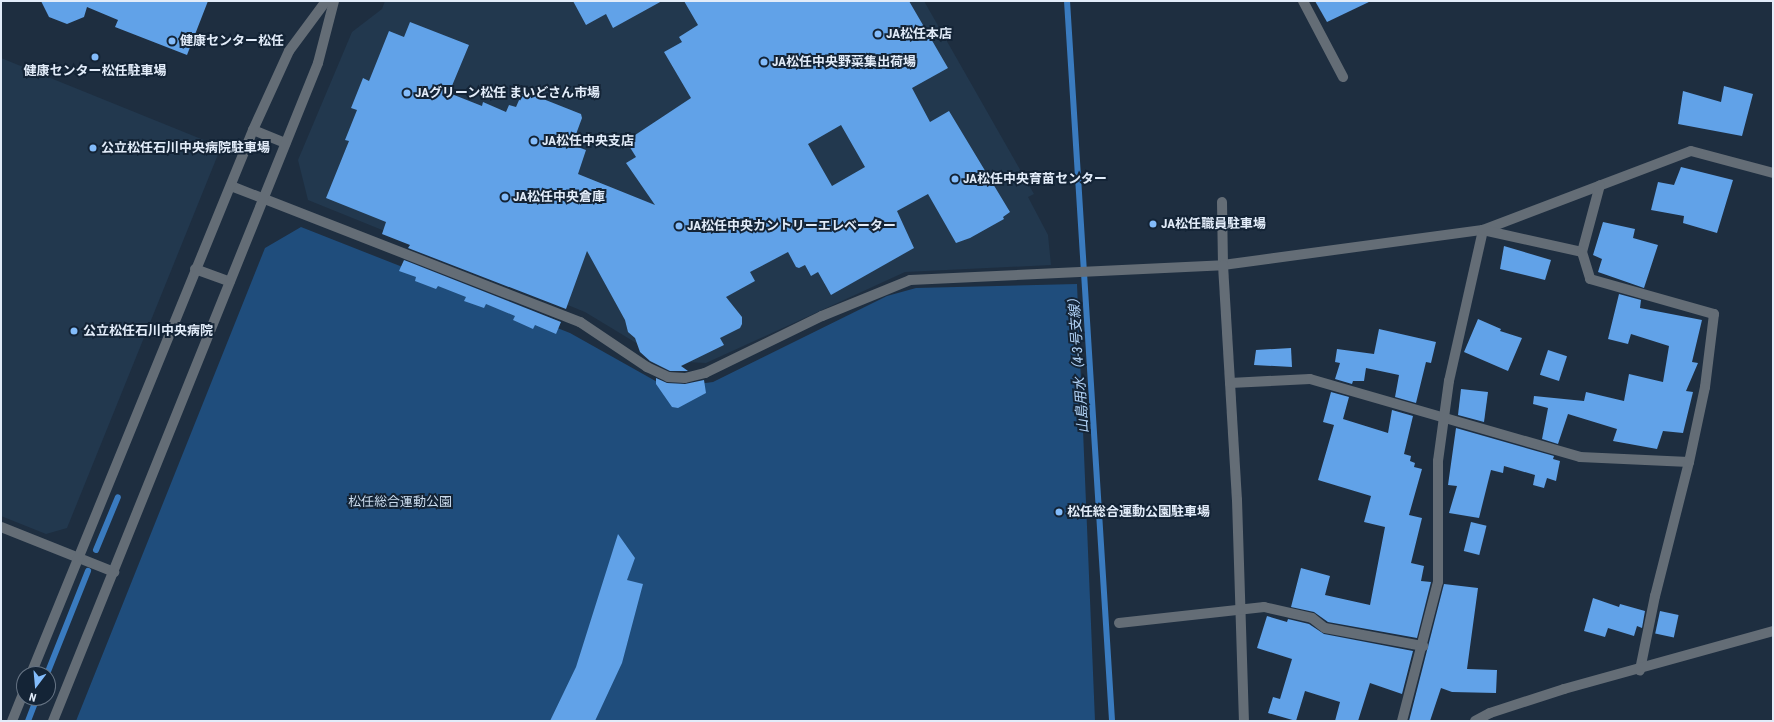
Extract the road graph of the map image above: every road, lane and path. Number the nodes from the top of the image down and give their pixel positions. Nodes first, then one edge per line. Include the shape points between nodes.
1 (326, 1) edge
2 (334, 1) edge
3 (1303, 1) edge
4 (1343, 77) dead end
5 (253, 130) junction
6 (286, 143) junction
7 (1773, 173) edge
8 (1600, 185) junction
9 (231, 186) junction
10 (264, 200) junction
11 (1222, 202) dead end
12 (1483, 230) junction
13 (1582, 252) junction
14 (1223, 265) junction
15 (195, 269) junction
16 (230, 282) junction
17 (1230, 383) junction
18 (1444, 416) junction
19 (1690, 462) junction
20 (1, 527) edge
21 (78, 557) junction
22 (114, 572) junction
23 (1239, 610) junction
24 (1119, 623) dead end
25 (1773, 631) edge
26 (1423, 646) junction
27 (34, 666) edge
28 (1640, 670) junction
29 (18, 706) edge
30 (12, 721) edge
31 (53, 721) edge
32 (1244, 721) edge
33 (1402, 721) edge
34 (1476, 721) edge

1 - 5 street via 288,51
2 - 6 street via 318,63
3 - 4 street
5 - 6 street
5 - 9 street
6 - 10 street
7 - 8 street via 1691,151
8 - 12 street
8 - 13 street
9 - 10 street
9 - 15 street
10 - 14 street via 580,322 647,366 668,376 685,378 705,373 822,316 910,280
10 - 16 street
11 - 14 street
12 - 13 street
12 - 14 street
12 - 18 street via 1460,327
13 - 19 street via 1590,279 1714,314 1705,387
14 - 17 street
15 - 16 street
15 - 21 street
16 - 22 street
17 - 18 street via 1310,379
17 - 23 street via 1237,500
18 - 19 street via 1580,457
18 - 26 street via 1438,460 1438,582
19 - 28 street via 1655,596
20 - 21 street
21 - 22 street
21 - 27 street
22 - 31 street
23 - 24 street
23 - 26 street via 1264,607 1312,618 1325,628
23 - 32 street
25 - 28 street
26 - 33 street
28 - 34 street via 1564,689 1490,713
29 - 30 street

